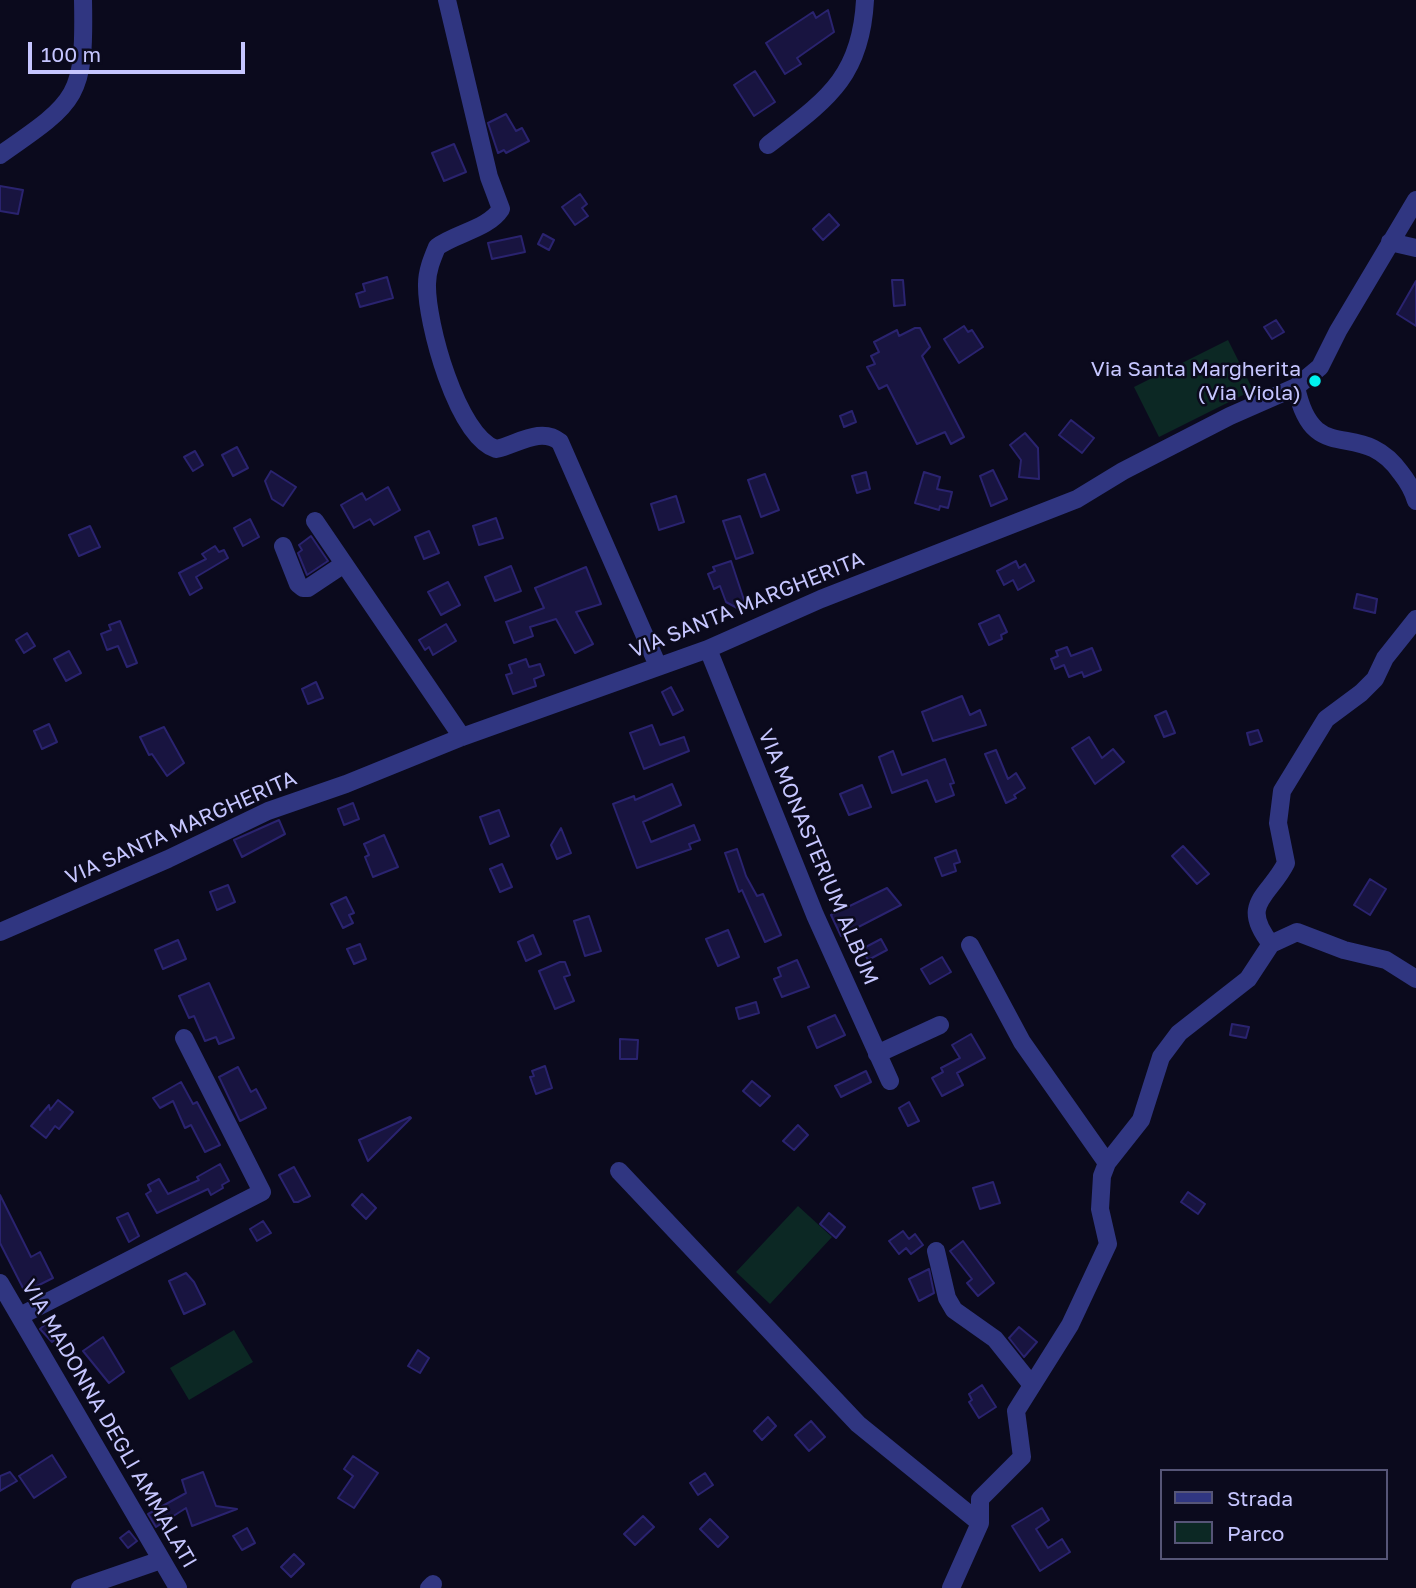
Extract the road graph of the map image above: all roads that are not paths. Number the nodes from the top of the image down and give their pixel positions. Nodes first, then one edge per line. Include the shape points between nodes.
1 (83, 0) edge
2 (447, 0) edge
3 (865, 0) edge
4 (768, 145) dead end
5 (0, 155) edge
6 (1416, 200) edge
7 (1390, 242) junction
8 (1416, 248) edge
9 (1297, 387) junction
10 (1416, 501) edge
11 (315, 521) dead end
12 (283, 546) dead end
13 (344, 564) junction
14 (1416, 619) edge
15 (708, 649) junction
16 (658, 666) junction
17 (462, 737) junction
18 (0, 932) edge
19 (970, 944) dead end
20 (1271, 944) junction
21 (1416, 979) edge
22 (940, 1025) dead end
23 (184, 1038) dead end
24 (877, 1054) junction
25 (890, 1081) dead end
26 (1107, 1163) junction
27 (619, 1171) dead end
28 (936, 1251) dead end
29 (0, 1283) edge
30 (20, 1316) junction
31 (1031, 1384) junction
32 (980, 1523) junction
33 (161, 1560) junction
34 (80, 1588) edge
35 (178, 1588) edge
36 (951, 1588) edge

1 - 5 street via 83,69 75,90 46,123
2 - 16 street via 489,177 501,209 483,225 437,247 427,281 432,337 463,410 489,447 544,436 560,442
3 - 4 street via 856,56 846,76
6 - 7 street, VIA SANTA MARGHERITA
7 - 8 street
7 - 9 street, VIA SANTA MARGHERITA via 1320,367
9 - 10 street via 1304,418 1314,429 1328,438 1377,447 1399,469
9 - 15 street, VIA SANTA MARGHERITA via 1135,465 1077,499 821,599
11 - 13 street
12 - 13 street via 303,588
13 - 17 street
14 - 20 street via 1375,679 1326,719 1282,791 1278,823 1286,863 1258,901 1256,918
15 - 16 street, VIA SANTA MARGHERITA
15 - 24 street, VIA MONASTERIUM ALBUM via 815,915
16 - 17 street, VIA SANTA MARGHERITA
17 - 18 street, VIA SANTA MARGHERITA via 268,811
19 - 26 street via 1022,1042
20 - 21 street via 1297,932 1386,960
20 - 26 street via 1248,979 1180,1033 1161,1057 1141,1120
22 - 24 street
23 - 30 street via 262,1192
24 - 25 street, VIA MONASTERIUM ALBUM
26 - 31 street via 1100,1209 1108,1244 1070,1325
27 - 32 street via 858,1424
28 - 31 street via 954,1310 995,1339
29 - 30 street, VIA MADONNA DEGLI AMMALATI
30 - 33 street, VIA MADONNA DEGLI AMMALATI
31 - 32 street via 1016,1411 1022,1457 980,1499
32 - 36 street
33 - 34 street
33 - 35 street, VIA MADONNA DEGLI AMMALATI

